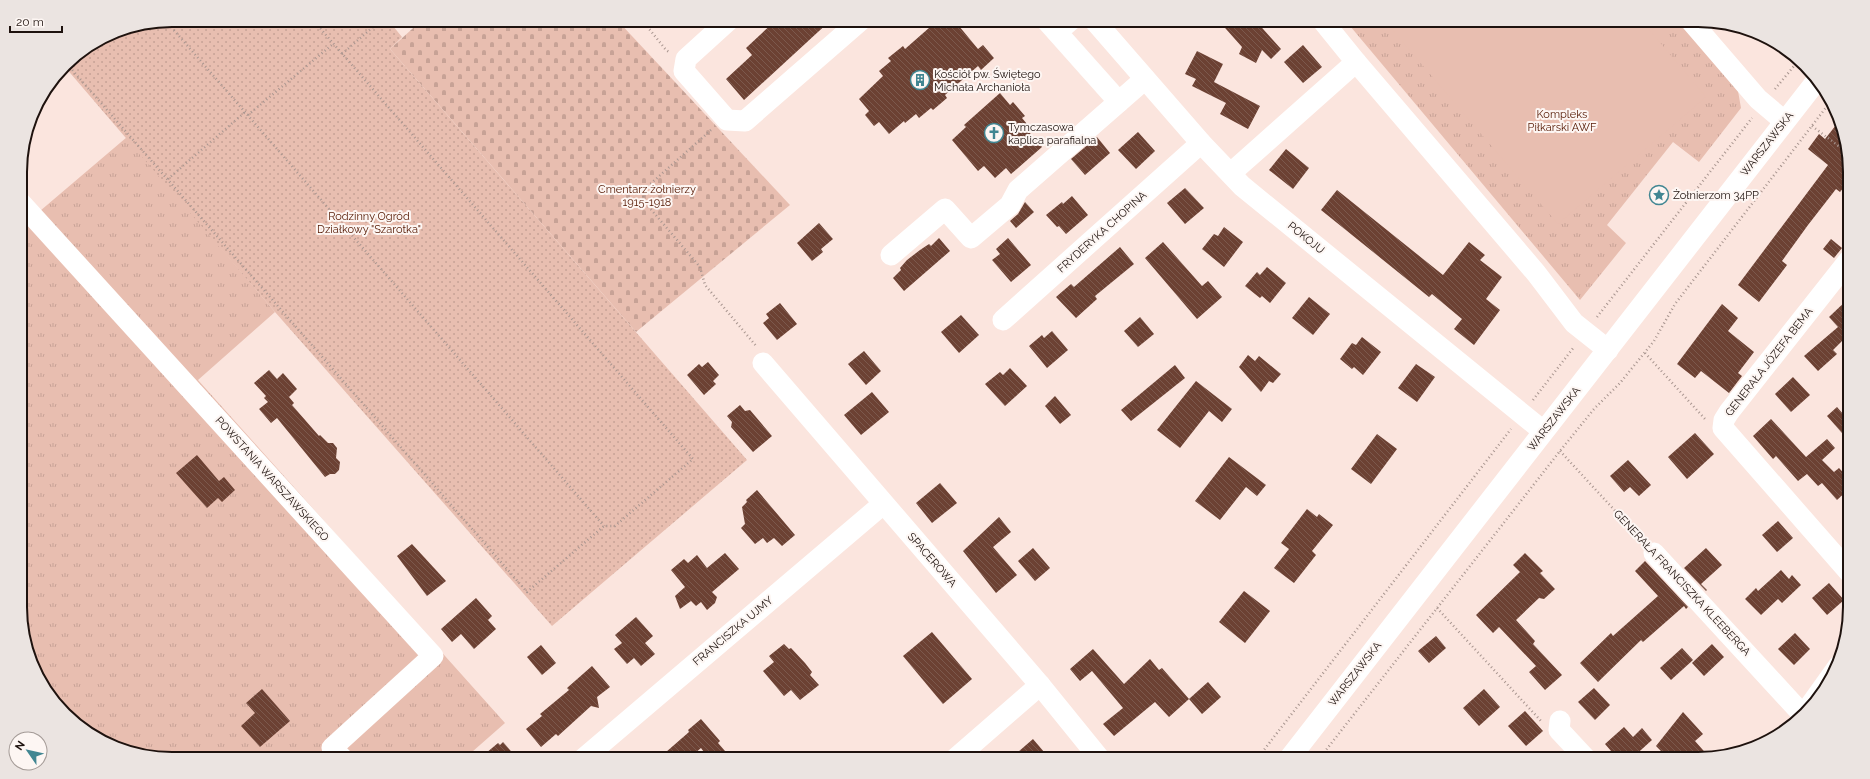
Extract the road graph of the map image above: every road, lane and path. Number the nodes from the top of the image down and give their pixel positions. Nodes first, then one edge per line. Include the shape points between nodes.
1 (171, 27) edge
2 (319, 27) edge
3 (373, 27) edge
4 (648, 27) edge
5 (721, 27) edge
6 (853, 27) edge
7 (1060, 27) edge
8 (1101, 27) edge
9 (1328, 27) edge
10 (1696, 27) edge
11 (333, 44) junction
12 (692, 53) junction
13 (342, 54) junction
14 (1356, 62) junction
15 (70, 68) edge
16 (1145, 79) junction
17 (1814, 85) edge
18 (1120, 102) junction
19 (1827, 106) edge
20 (245, 112) junction
21 (248, 116) junction
22 (724, 117) junction
23 (1784, 122) junction
24 (1812, 126) junction
25 (1201, 144) junction
26 (1841, 148) edge
27 (1230, 173) junction
28 (168, 179) junction
29 (27, 211) edge
30 (891, 255) dead end
31 (1843, 268) edge
32 (1003, 320) dead end
33 (1608, 350) junction
34 (1645, 353) junction
35 (763, 363) joint
36 (1723, 428) junction
37 (1543, 431) junction
38 (1560, 451) junction
39 (883, 504) junction
40 (604, 526) junction
41 (1654, 553) joint
42 (1843, 565) edge
43 (1437, 608) junction
44 (1040, 685) junction
45 (1800, 711) edge
46 (1560, 726) joint
47 (339, 752) edge
48 (591, 752) edge
49 (970, 752) edge
50 (1094, 752) edge
51 (1294, 752) edge
52 (1324, 752) edge
53 (1580, 752) edge

1 - 20 path
2 - 11 path
3 - 13 path
4 - 12 path via 666,50
5 - 12 street
6 - 22 street via 745,121 727,120
7 - 18 street
8 - 16 street, POKOJU
9 - 14 street
10 - 23 street via 1758,99
11 - 13 path
11 - 21 path
12 - 22 street via 684,70
13 - 40 path via 693,459 615,526
14 - 27 street
14 - 33 street via 1536,273 1574,323
15 - 28 path
16 - 18 street
16 - 25 street, POKOJU
17 - 23 street, WARSZAWSKA
18 - 30 street via 1018,190 1010,205 971,238 945,209
19 - 24 path
20 - 21 path
20 - 28 path
21 - 40 path
22 - 35 path via 644,190 643,200 700,267 704,285 762,353
23 - 33 street, WARSZAWSKA
24 - 26 path
24 - 34 path via 1675,304
25 - 27 street, POKOJU
25 - 32 street, FRYDERYKA CHOPINA
27 - 37 street, POKOJU via 1242,186
28 - 40 path via 527,592
29 - 47 street, POWSTANIA WARSZAWSKIEGO via 433,656
31 - 36 street, GENERAŁA JÓZEFA BEMA via 1728,412
33 - 37 street, WARSZAWSKA
34 - 36 path via 1713,427
34 - 38 path
35 - 39 street, SPACEROWA
36 - 42 street, GENERAŁA JÓZEFA BEMA
37 - 51 street, WARSZAWSKA
38 - 41 path, GENERAŁA FRANCISZKA KLEEBERGA
38 - 43 path
39 - 44 street, SPACEROWA
39 - 48 street, FRANCISZKA UJMY
41 - 45 street, GENERAŁA FRANCISZKA KLEEBERGA
43 - 46 path via 1546,727
43 - 52 path
44 - 49 street
44 - 50 street, SPACEROWA
46 - 53 street

